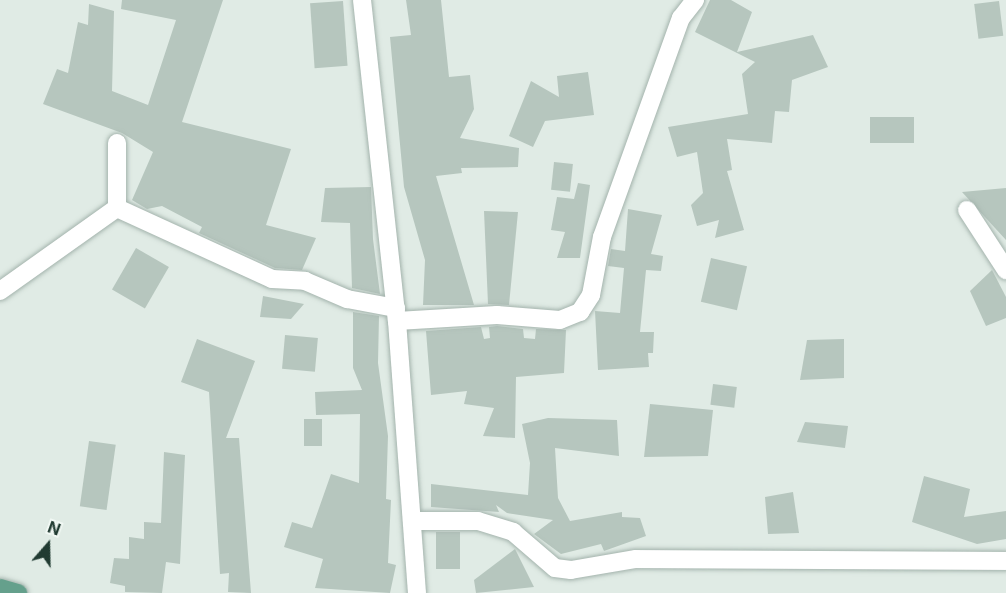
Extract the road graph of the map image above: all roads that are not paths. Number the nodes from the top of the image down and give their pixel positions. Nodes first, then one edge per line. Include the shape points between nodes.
1 (362, 0) edge
2 (695, 0) edge
3 (117, 143) dead end
4 (117, 208) junction
5 (968, 210) dead end
6 (1006, 270) edge
7 (0, 291) edge
8 (396, 314) junction
9 (414, 521) junction
10 (1006, 561) edge
11 (0, 588) edge
12 (18, 593) edge
13 (417, 593) edge

1 - 8 street
2 - 8 street via 681,18 602,237 591,294 580,312 560,320
3 - 4 street
4 - 7 street
4 - 8 street via 272,279 305,281
5 - 6 street
8 - 9 street
9 - 10 street via 478,520 513,532 555,568 571,570 636,559
9 - 13 street
11 - 12 main road

